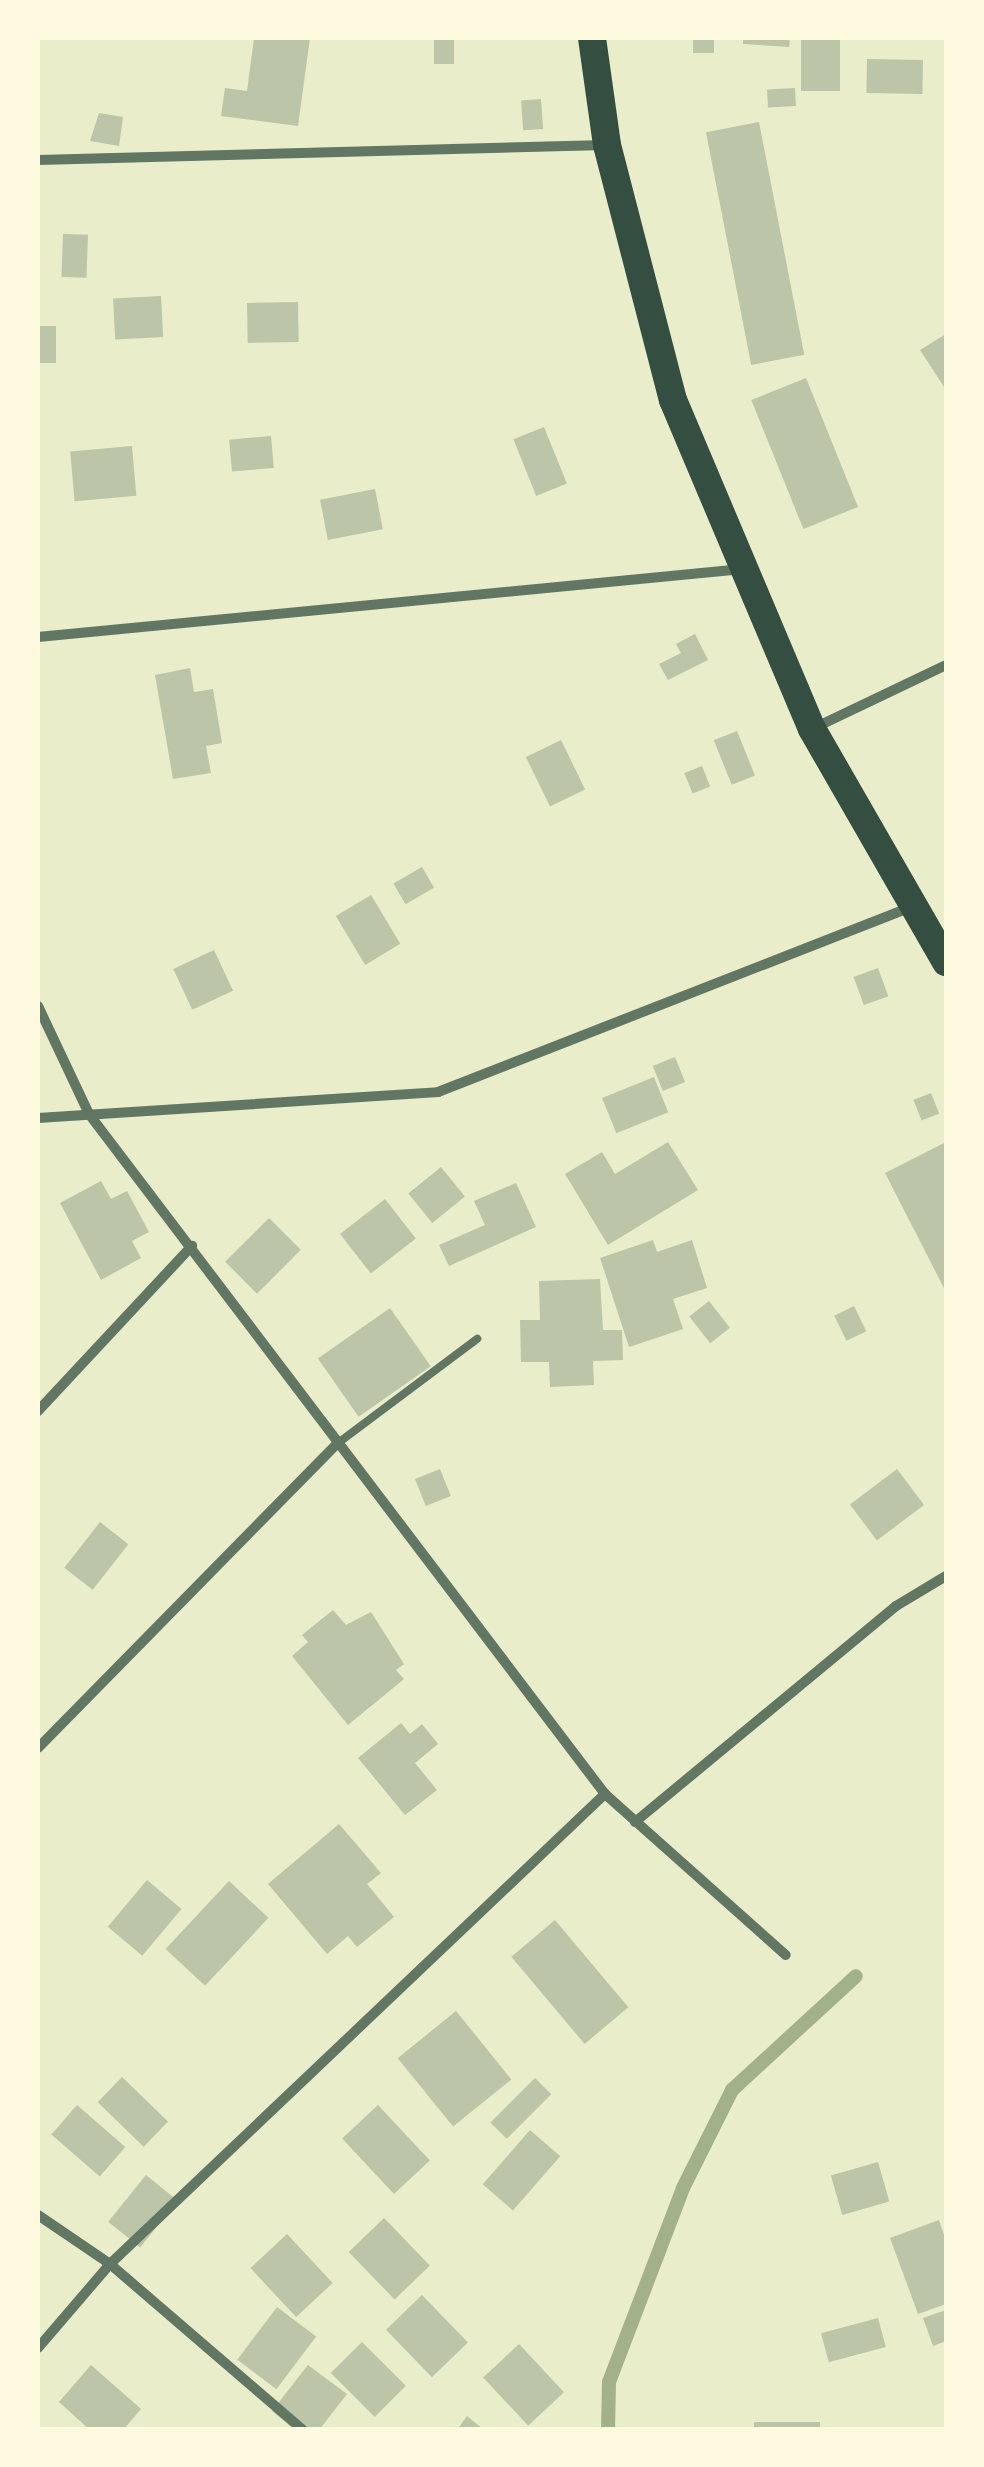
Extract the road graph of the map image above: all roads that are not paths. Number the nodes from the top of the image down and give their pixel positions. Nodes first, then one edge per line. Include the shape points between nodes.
1 (592, 38) edge
2 (607, 145) junction
3 (38, 160) edge
4 (748, 568) junction
5 (38, 637) edge
6 (946, 664) edge
7 (812, 729) junction
8 (917, 905) junction
9 (946, 962) edge
10 (38, 1006) edge
11 (89, 1114) junction
12 (38, 1118) edge
13 (192, 1246) junction
14 (477, 1340) dead end
15 (38, 1412) edge
16 (338, 1443) junction
17 (946, 1576) edge
18 (38, 1748) edge
19 (605, 1794) junction
20 (635, 1822) junction
21 (786, 1955) dead end
22 (38, 2214) edge
23 (110, 2264) junction
24 (38, 2348) edge
25 (303, 2430) edge

1 - 2 highway
2 - 3 street
2 - 4 highway via 673,400
4 - 5 street
4 - 7 highway
6 - 7 street
7 - 8 highway
8 - 9 highway
8 - 11 street via 438,1092
10 - 11 street
11 - 12 street
11 - 13 street
13 - 15 street
13 - 16 street
14 - 16 lane
16 - 18 street
16 - 19 street
17 - 20 street via 896,1606
19 - 20 street
19 - 23 street
20 - 21 street
22 - 23 street
23 - 24 street
23 - 25 street

